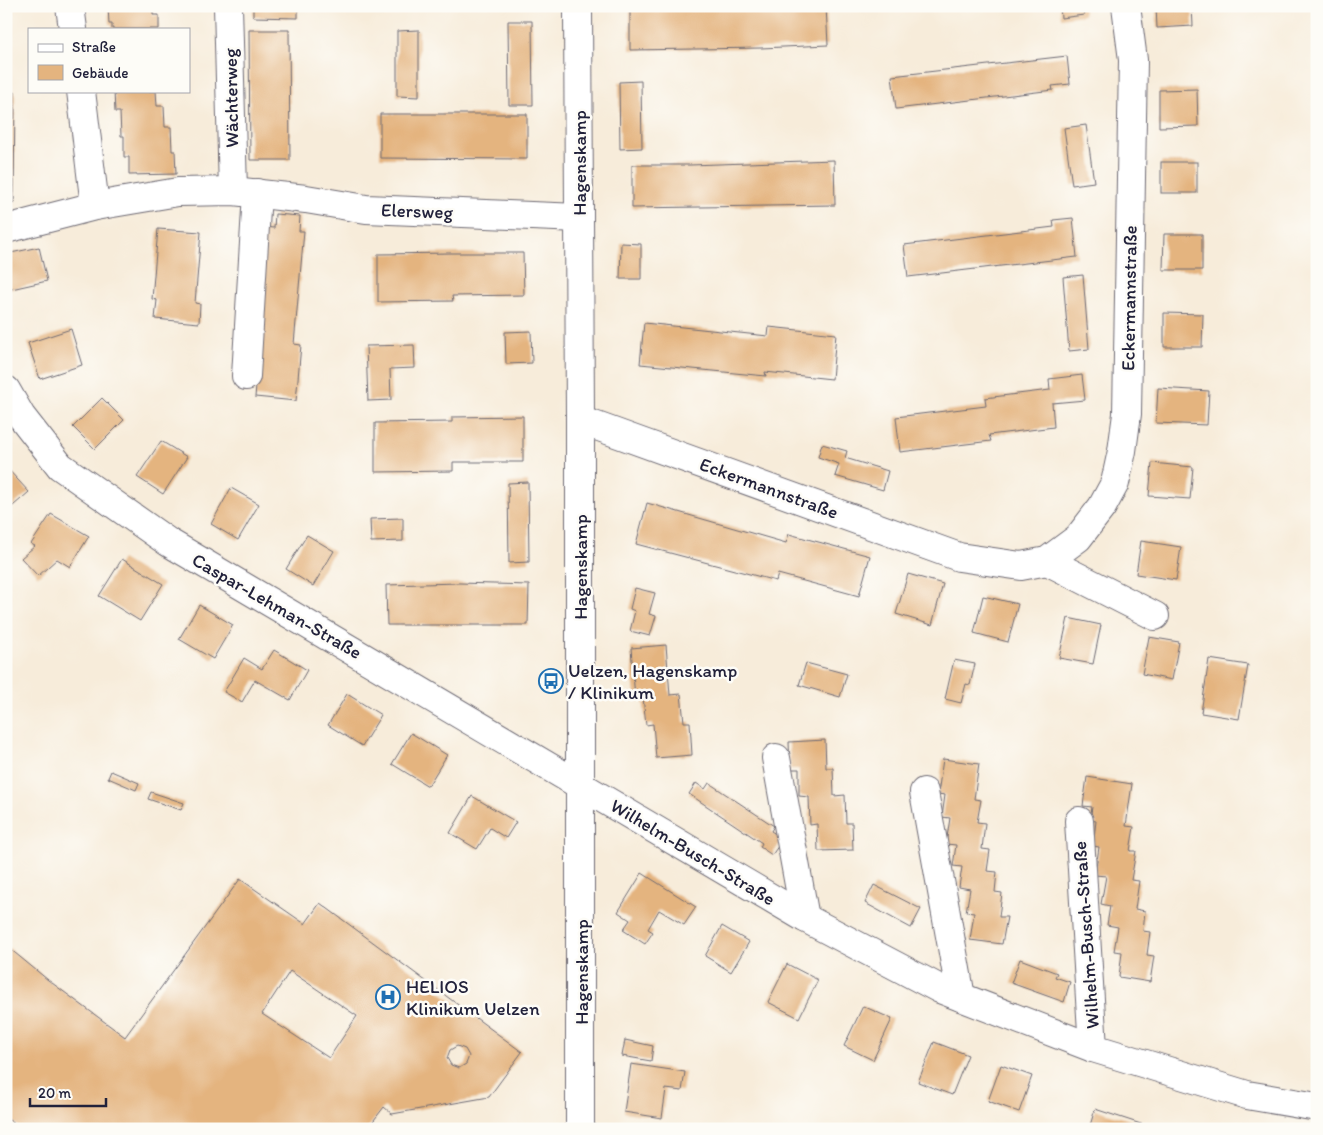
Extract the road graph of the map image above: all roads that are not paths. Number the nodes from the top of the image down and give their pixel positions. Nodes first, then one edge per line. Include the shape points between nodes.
1 (70, 6) edge
2 (228, 6) edge
3 (578, 6) edge
4 (1126, 6) edge
5 (73, 28) edge
6 (81, 92) edge
7 (245, 192) junction
8 (95, 206) junction
9 (579, 218) junction
10 (6, 229) edge
11 (246, 376) dead end
12 (6, 390) edge
13 (580, 420) junction
14 (1047, 562) junction
15 (1155, 616) dead end
16 (776, 758) dead end
17 (580, 785) junction
18 (924, 792) dead end
19 (1079, 821) dead end
20 (805, 918) junction
21 (961, 997) junction
22 (1093, 1048) junction
23 (1317, 1107) edge
24 (580, 1129) edge

1 - 5 street
2 - 7 street, Wächterweg
3 - 9 street, Hagenskamp
4 - 14 street, Eckermannstraße via 1133,60 1127,405 1122,451 1115,483 1102,508 1078,538
6 - 8 street
7 - 8 street, Elersweg via 178,192
7 - 9 street, Elersweg via 366,209
7 - 11 street
8 - 10 street, Elersweg
9 - 13 street, Hagenskamp
12 - 17 street, Caspar-Lehman-Straße via 21,416 60,466 168,542
13 - 14 street, Eckermannstraße via 959,557 1021,566
13 - 17 street, Hagenskamp
14 - 15 street
16 - 20 street, Wilhelm-Busch-Straße
17 - 20 street, Wilhelm-Busch-Straße
17 - 24 street, Hagenskamp
18 - 21 street
19 - 22 street, Wilhelm-Busch-Straße
20 - 21 street, Wilhelm-Busch-Straße
21 - 22 street, Wilhelm-Busch-Straße
22 - 23 street, Wilhelm-Busch-Straße via 1247,1095

